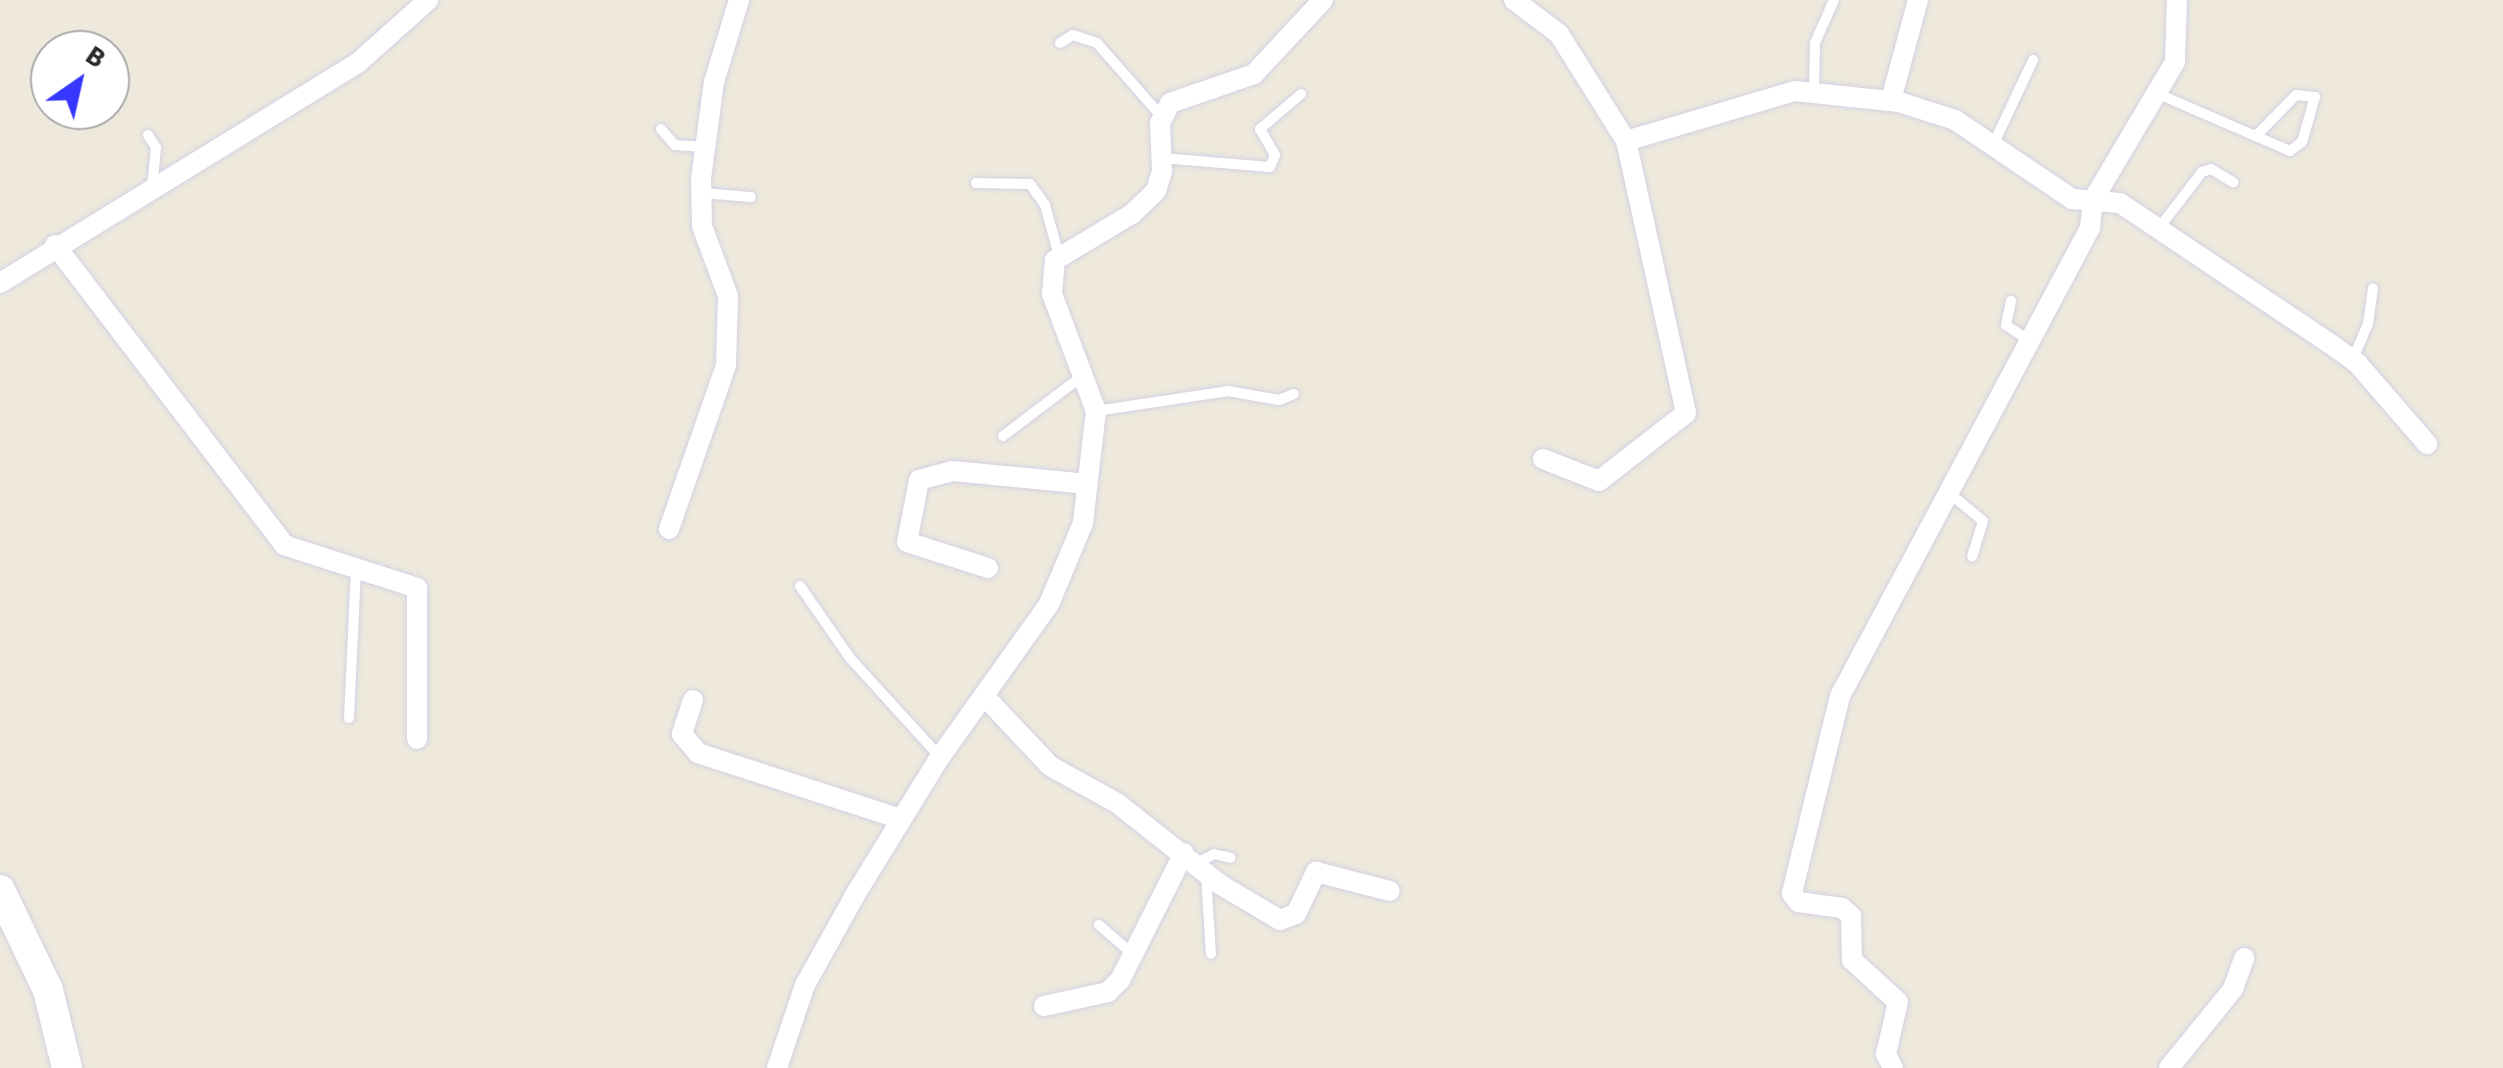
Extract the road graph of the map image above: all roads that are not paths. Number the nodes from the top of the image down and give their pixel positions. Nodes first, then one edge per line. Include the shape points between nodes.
1 (428, 0) edge
2 (738, 0) edge
3 (1322, 0) edge
4 (1514, 0) edge
5 (1834, 0) edge
6 (1918, 0) edge
7 (2177, 0) edge
8 (1060, 42) dead end
9 (2033, 60) dead end
10 (1814, 91) junction
11 (2156, 92) junction
12 (1301, 94) dead end
13 (1891, 100) junction
14 (1162, 117) junction
15 (661, 129) dead end
16 (148, 135) dead end
17 (2256, 136) junction
18 (1626, 142) junction
19 (1994, 143) junction
20 (706, 147) junction
21 (1161, 158) junction
22 (2234, 182) dead end
23 (976, 183) dead end
24 (152, 189) junction
25 (701, 193) junction
26 (751, 196) dead end
27 (2094, 200) junction
28 (2159, 228) junction
29 (55, 246) junction
30 (1058, 256) junction
31 (0, 283) edge
32 (2373, 288) dead end
33 (2012, 301) dead end
34 (2028, 340) junction
35 (2353, 360) junction
36 (1084, 374) junction
37 (1294, 394) dead end
38 (1096, 412) junction
39 (1004, 436) dead end
40 (2427, 444) dead end
41 (1543, 459) dead end
42 (1086, 484) junction
43 (1948, 492) junction
44 (669, 529) dead end
45 (1972, 556) dead end
46 (356, 567) junction
47 (988, 568) dead end
48 (800, 586) dead end
49 (986, 698) junction
50 (692, 700) dead end
51 (349, 718) dead end
52 (417, 739) dead end
53 (940, 757) junction
54 (901, 819) junction
55 (1231, 858) dead end
56 (1196, 862) junction
57 (0, 890) edge
58 (1390, 891) dead end
59 (1100, 925) dead end
60 (1211, 954) dead end
61 (1135, 956) junction
62 (2244, 958) dead end
63 (1044, 1006) dead end
64 (68, 1068) edge
65 (777, 1068) edge
66 (1894, 1068) edge
67 (2169, 1068) edge

1 - 24 street via 359,62
2 - 20 street via 714,82
3 - 14 street via 1254,74 1174,101
4 - 18 street via 1559,34
5 - 10 lane via 1816,43
6 - 13 street
7 - 11 street via 2172,13 2180,46
8 - 14 lane via 1074,35 1097,43
9 - 19 lane
10 - 13 street
10 - 18 street via 1750,100
11 - 17 lane
11 - 27 street
12 - 21 lane via 1260,129 1276,156 1270,167
13 - 19 street via 1936,112
14 - 21 street
15 - 20 lane via 675,146
16 - 24 lane via 156,148
17 - 17 lane via 2296,95 2315,97 2295,150
18 - 41 street via 1686,413 1599,481
19 - 27 street via 2072,200
20 - 25 street
21 - 30 street via 1159,184 1146,204
22 - 28 lane via 2211,169 2202,172
23 - 30 lane via 1030,184 1044,205
24 - 29 street
25 - 26 lane
25 - 44 street via 702,226 728,296 730,321 720,388
27 - 28 street via 2120,203
27 - 34 street via 2090,228
28 - 35 street
29 - 31 street
29 - 46 street via 270,531 305,555
30 - 36 street via 1052,294
32 - 35 lane
33 - 34 lane via 2006,325
34 - 43 street
35 - 40 street
36 - 38 street
36 - 39 lane
37 - 38 lane via 1279,400 1228,391
38 - 42 street
42 - 47 street via 953,470 918,480 907,542
42 - 49 street via 1083,524 1049,604
43 - 45 lane via 1983,521
43 - 66 street via 1848,674 1792,886 1798,902 1842,908 1851,916 1852,960 1898,1002 1886,1054
46 - 51 lane
46 - 52 street via 416,588
48 - 53 lane via 861,671
49 - 53 street
49 - 56 street via 1050,766 1118,803
50 - 54 street via 682,734 698,752
53 - 54 street
54 - 65 street via 805,984
55 - 56 lane via 1221,853
56 - 58 street via 1280,920 1296,914 1316,872
56 - 60 lane
56 - 61 street
57 - 64 street via 48,990
59 - 61 lane
61 - 63 street via 1108,992
62 - 67 street via 2233,988

